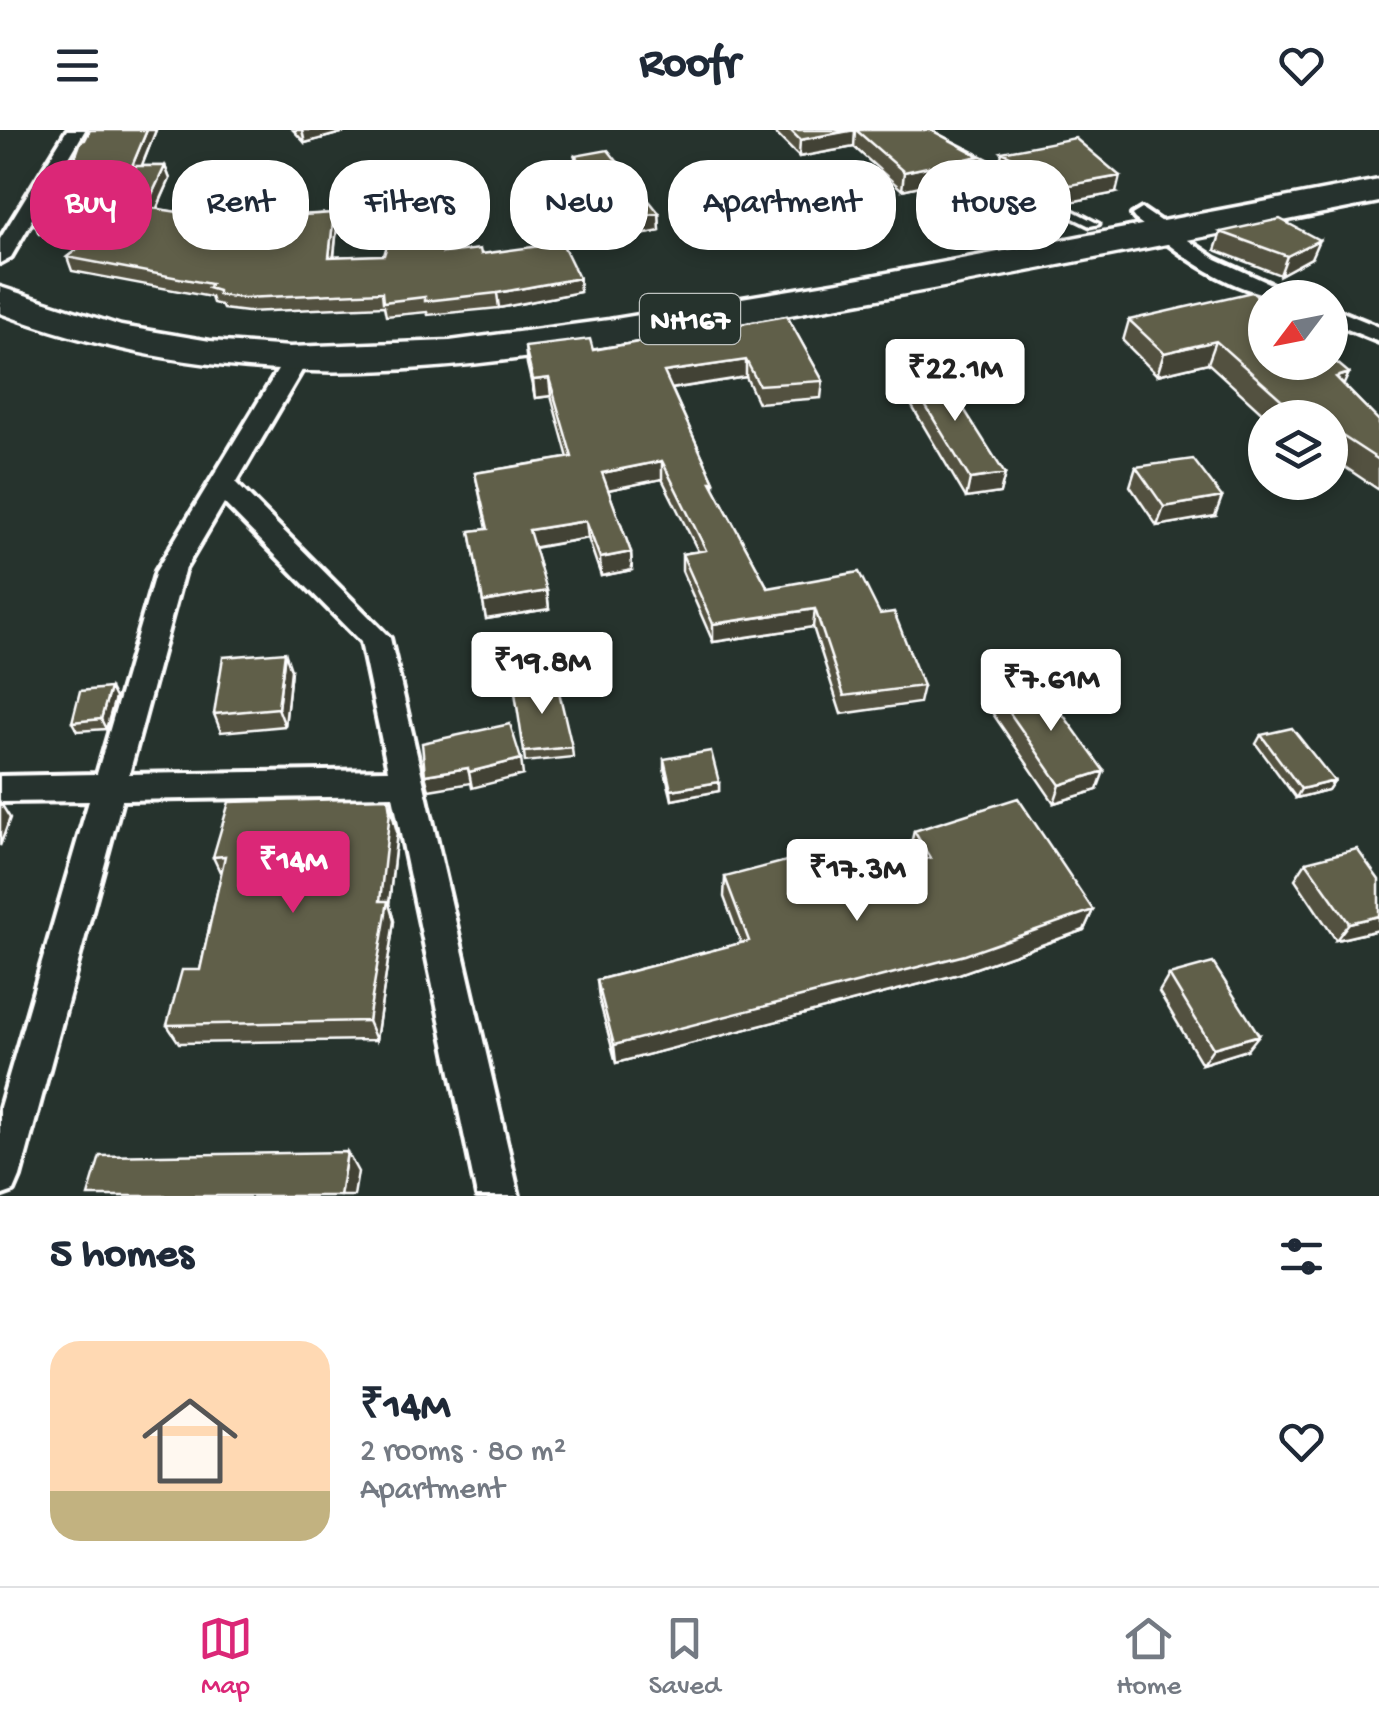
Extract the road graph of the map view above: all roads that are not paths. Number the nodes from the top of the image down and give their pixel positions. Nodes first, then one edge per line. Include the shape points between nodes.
1 (76, 130) edge
2 (1379, 170) edge
3 (1379, 191) edge
4 (1071, 213) edge
5 (1094, 224) junction
6 (1152, 224) junction
7 (0, 256) edge
8 (0, 272) edge
9 (1248, 281) edge
10 (0, 299) edge
11 (1348, 321) edge
12 (1379, 334) edge
13 (296, 360) junction
14 (220, 483) junction
15 (407, 783) junction
16 (110, 788) junction
17 (0, 789) edge
18 (0, 1177) edge
19 (498, 1196) edge

1 - 7 street
2 - 6 highway, NH167
3 - 6 highway, NH167
4 - 5 lane
5 - 6 highway, NH167
5 - 8 highway, NH167 via 528,323 409,336 208,327 95,303
6 - 9 street via 1208,264
6 - 13 highway, NH167 via 813,298 538,345 406,360
10 - 13 highway, NH167 via 128,341
11 - 12 street
13 - 14 street
14 - 15 street via 375,638
14 - 16 street via 170,572
15 - 16 street
15 - 19 street
16 - 17 street
16 - 18 street

